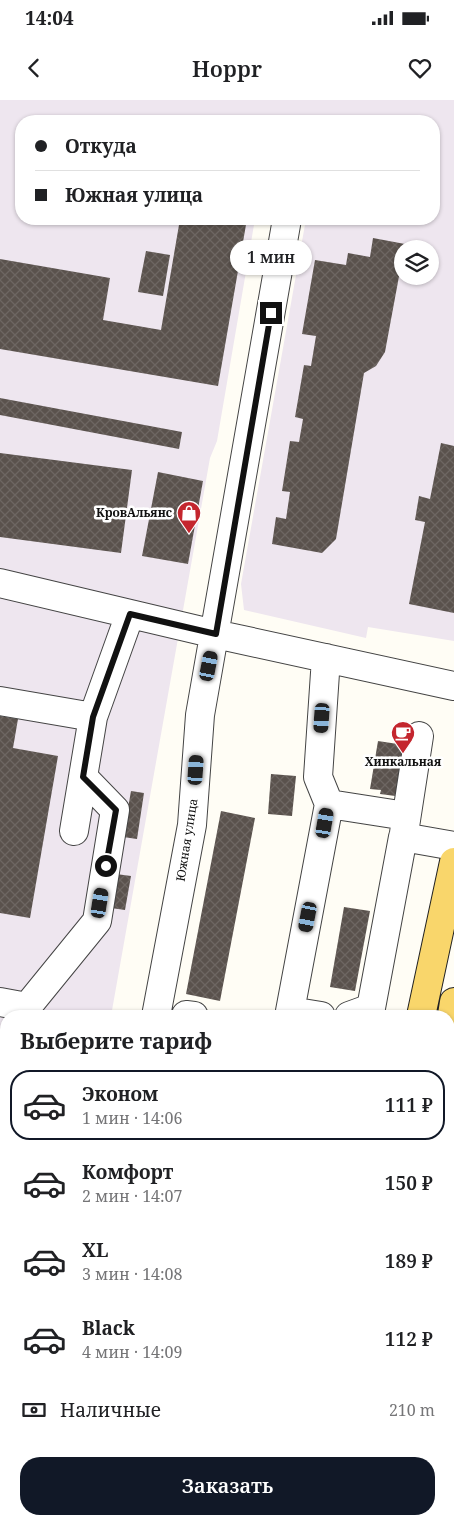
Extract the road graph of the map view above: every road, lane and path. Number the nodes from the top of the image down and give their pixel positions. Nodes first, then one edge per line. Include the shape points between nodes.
1 (286, 225) edge
2 (0, 583) edge
3 (130, 614) junction
4 (216, 634) junction
5 (326, 658) junction
6 (454, 686) edge
7 (0, 702) edge
8 (93, 717) junction
9 (419, 736) dead end
10 (83, 777) junction
11 (328, 804) junction
12 (405, 826) junction
13 (74, 831) dead end
14 (454, 846) edge
15 (454, 862) edge
16 (0, 1002) edge
17 (157, 1010) edge
18 (291, 1010) edge
19 (366, 1010) edge
20 (422, 1010) edge

1 - 4 street, Южная улица
2 - 3 street
3 - 4 street
3 - 8 street
4 - 5 street
4 - 17 street, Южная улица via 200,715 192,825
5 - 6 street
5 - 11 street via 318,778
7 - 8 street
8 - 10 street
9 - 12 street
10 - 13 street
10 - 16 street via 116,810 97,922 27,1006
11 - 12 street
11 - 18 street
12 - 14 street
12 - 19 street via 371,1008
15 - 20 main road

